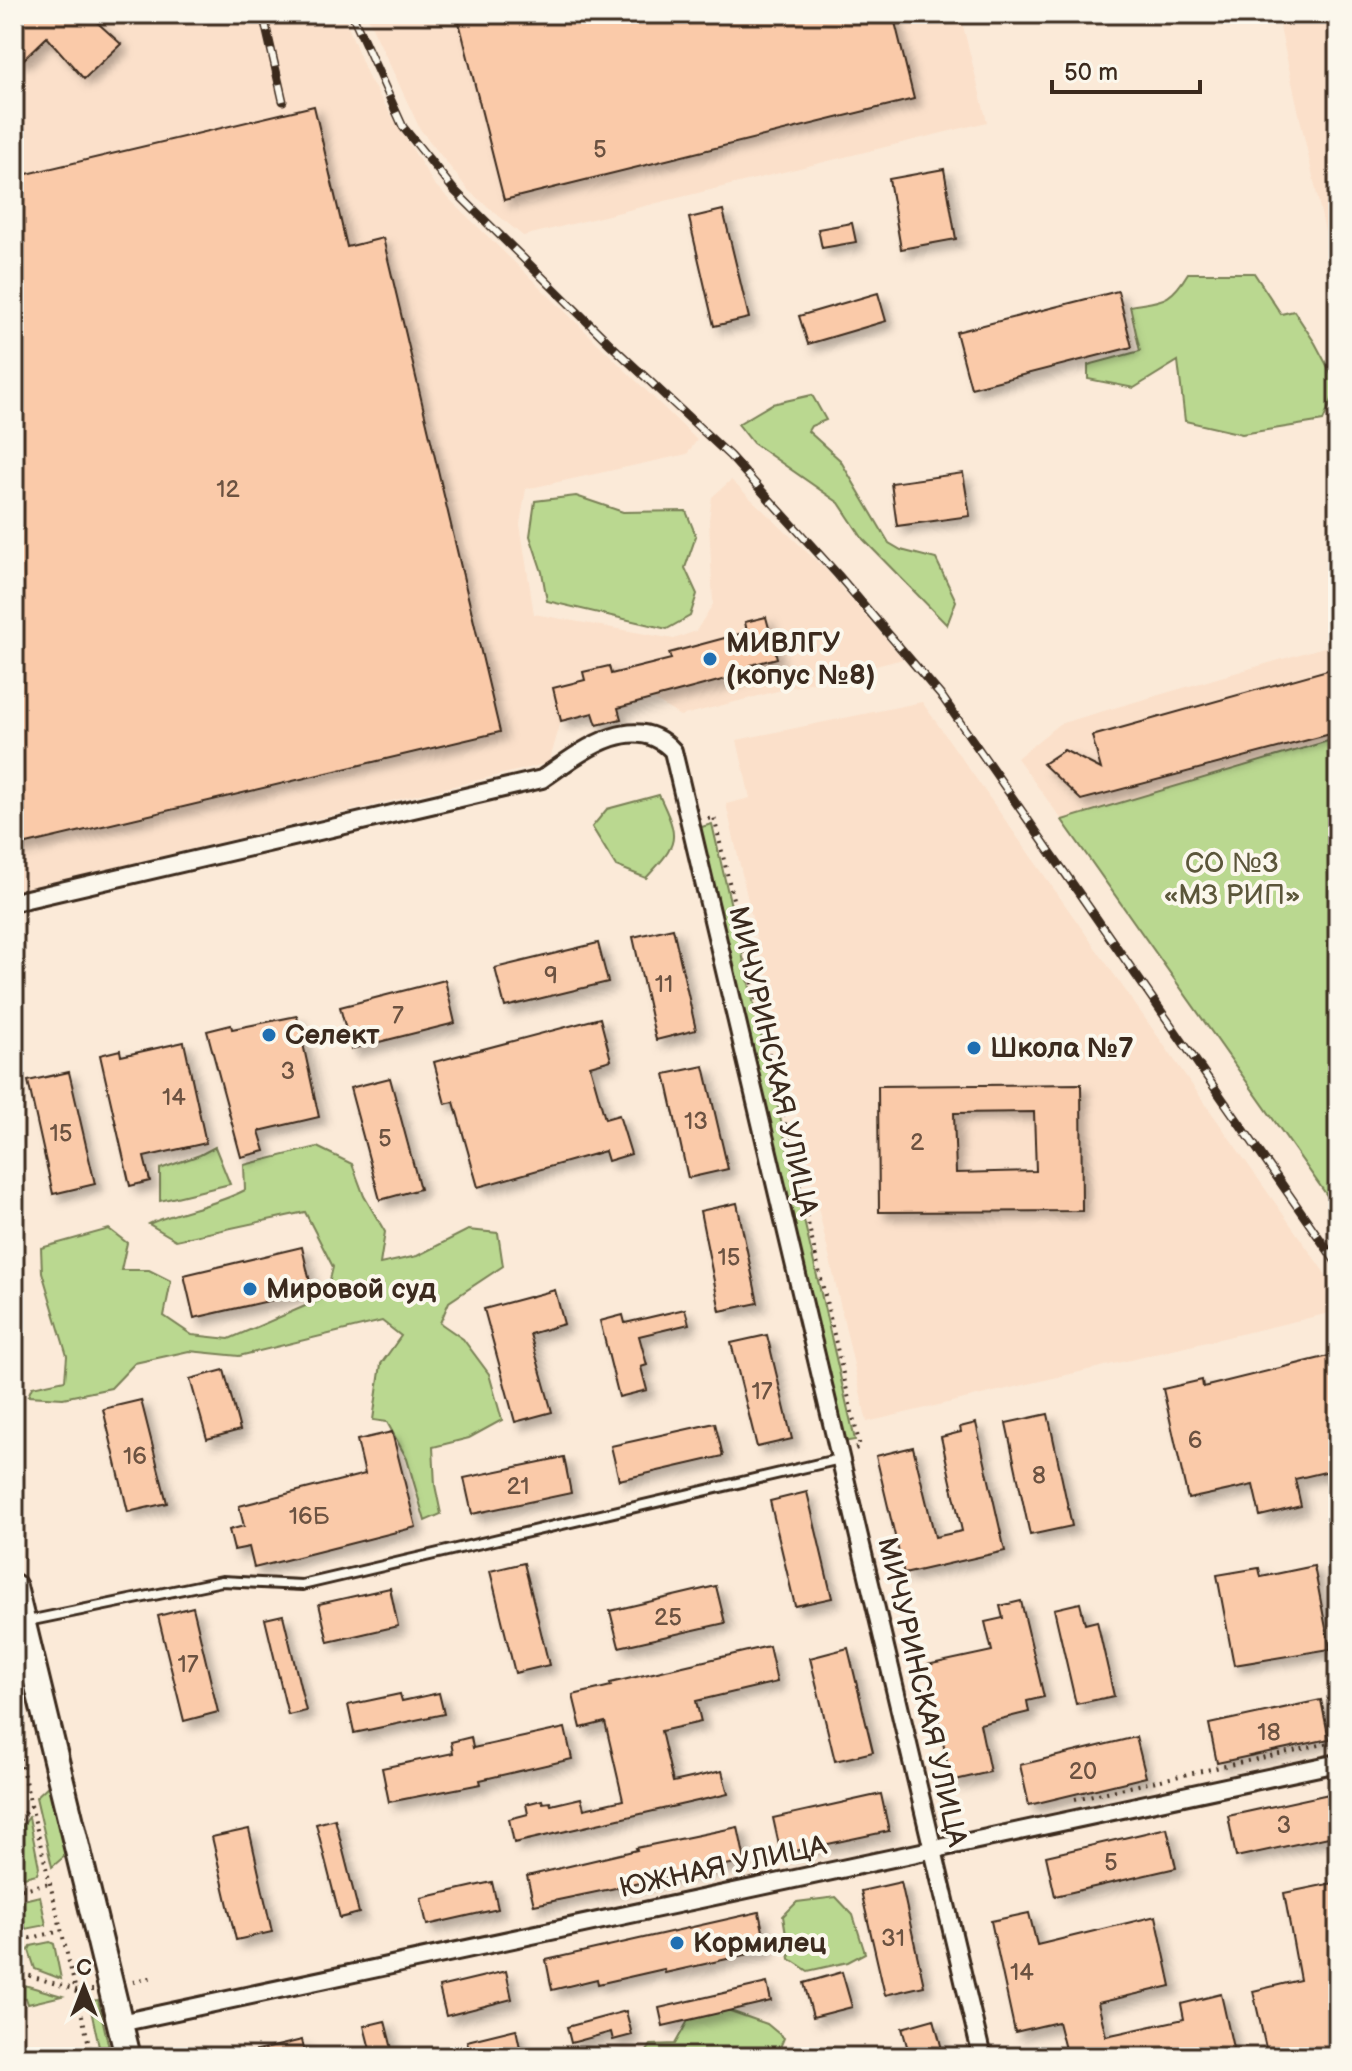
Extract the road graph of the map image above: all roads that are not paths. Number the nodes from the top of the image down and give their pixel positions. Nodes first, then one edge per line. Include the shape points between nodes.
1 (14, 902) edge
2 (843, 1455) junction
3 (14, 1587) edge
4 (23, 1622) junction
5 (1338, 1763) edge
6 (933, 1849) junction
7 (120, 2023) junction
8 (128, 2057) edge
9 (982, 2057) edge

1 - 2 street, МИЧУРИНСКАЯ УЛИЦА via 542,779 599,740 637,733 662,739 673,751
2 - 4 lane via 302,1585 222,1581
2 - 6 street, МИЧУРИНСКАЯ УЛИЦА
3 - 4 street
4 - 7 street
5 - 6 street, ЮЖНАЯ УЛИЦА
6 - 7 street, ЮЖНАЯ УЛИЦА
6 - 9 street, МИЧУРИНСКАЯ УЛИЦА
7 - 8 street

